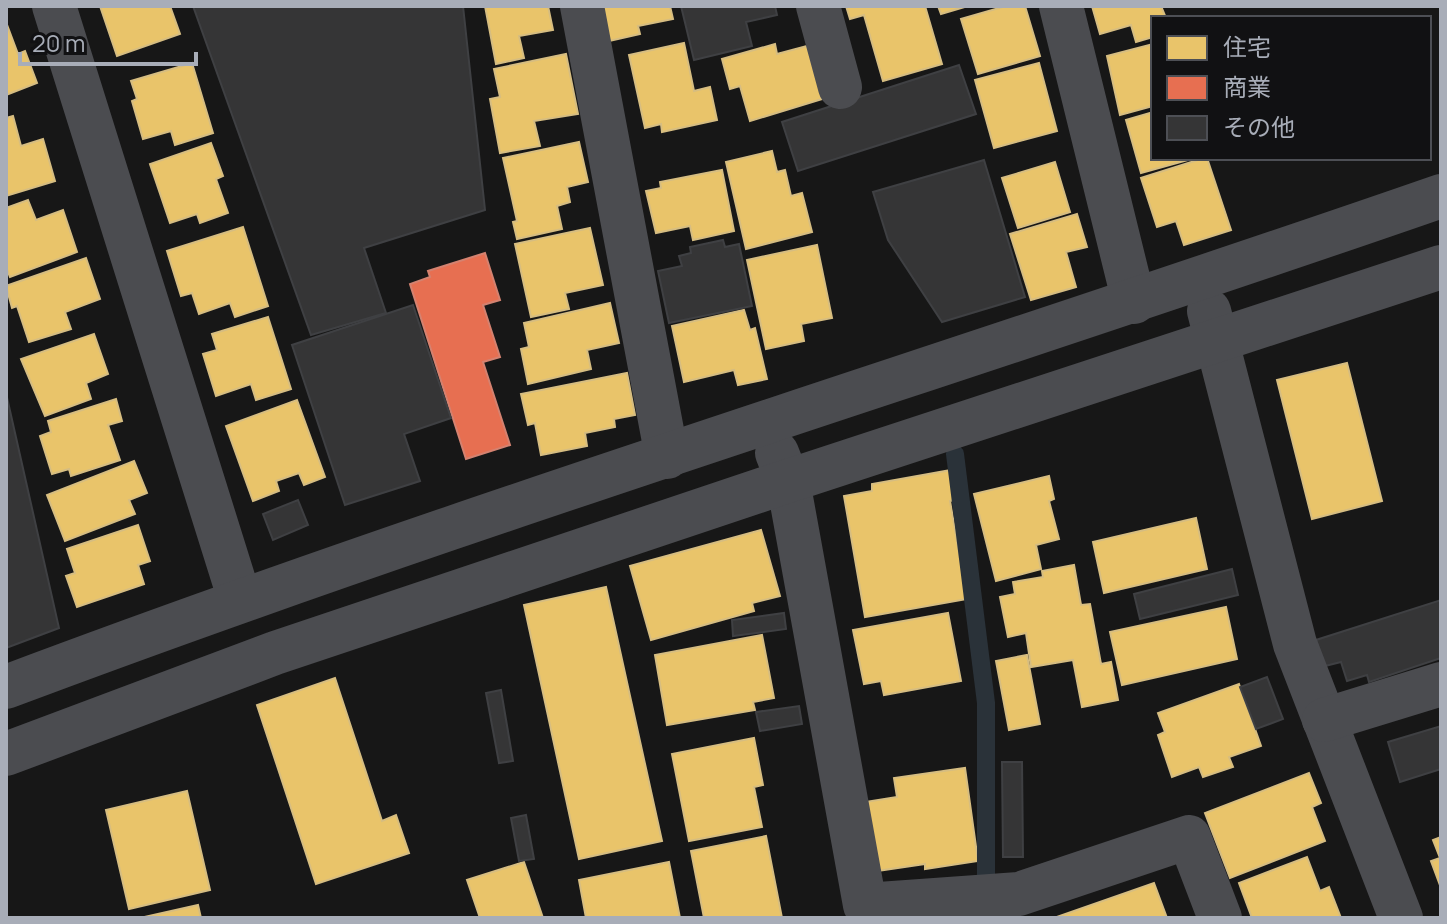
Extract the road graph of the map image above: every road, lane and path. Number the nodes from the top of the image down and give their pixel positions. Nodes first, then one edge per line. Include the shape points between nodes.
1 (54, 6) edge
2 (582, 6) edge
3 (818, 6) edge
4 (1061, 6) edge
5 (840, 87) dead end
6 (1441, 196) edge
7 (1441, 267) edge
8 (1202, 279) junction
9 (1134, 302) junction
10 (1217, 341) junction
11 (766, 423) junction
12 (667, 457) junction
13 (788, 481) junction
14 (240, 600) junction
15 (123, 643) junction
16 (1441, 684) edge
17 (6, 687) edge
18 (142, 703) junction
19 (1324, 720) junction
20 (6, 754) edge
21 (1019, 906) edge
22 (1220, 918) edge
23 (1401, 918) edge

1 - 14 street
2 - 12 street
3 - 5 street
4 - 9 street
6 - 8 street
7 - 10 street
8 - 9 street
8 - 10 street
9 - 11 street
10 - 13 street
10 - 19 street via 1295,644
11 - 12 street
11 - 13 street
12 - 14 street
13 - 18 street via 275,653
13 - 21 street via 865,905
14 - 15 street
15 - 17 street
15 - 18 street
16 - 19 street
18 - 20 street
19 - 23 street
21 - 22 street via 1189,837

